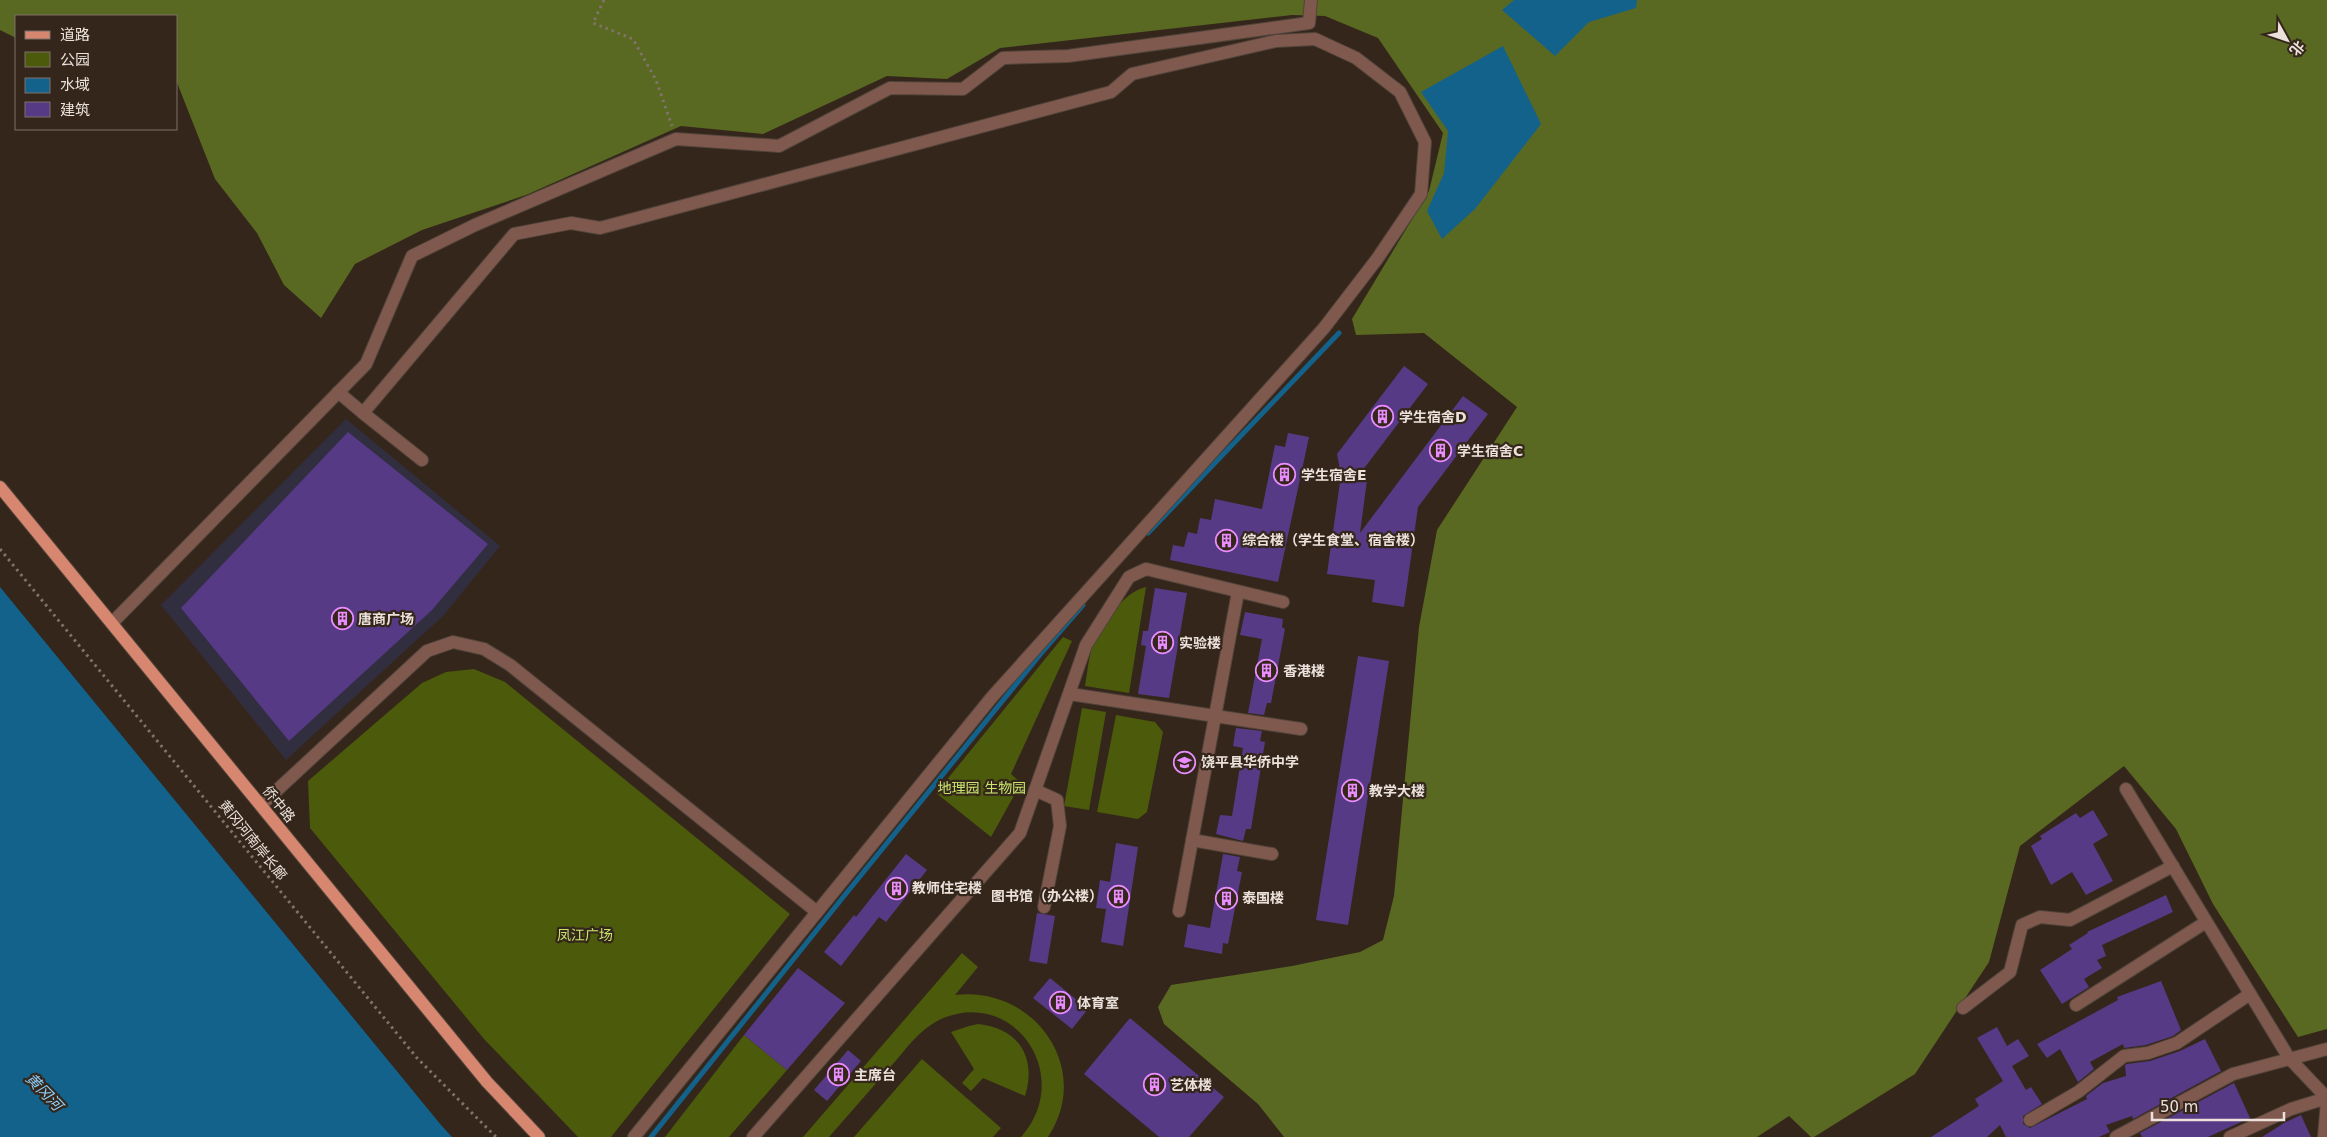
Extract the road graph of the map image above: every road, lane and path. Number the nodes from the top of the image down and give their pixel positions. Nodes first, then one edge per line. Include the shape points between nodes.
1 (604, 0) edge
2 (1311, 0) edge
3 (676, 139) junction
4 (338, 392) junction
5 (363, 413) junction
6 (422, 460) dead end
7 (0, 487) edge
8 (0, 549) edge
9 (1238, 592) junction
10 (1282, 602) dead end
11 (112, 623) junction
12 (1070, 694) junction
13 (1215, 716) junction
14 (1301, 729) dead end
15 (2126, 789) dead end
16 (1035, 790) junction
17 (260, 805) junction
18 (1192, 840) junction
19 (1272, 854) dead end
20 (2173, 866) junction
21 (1044, 907) dead end
22 (1179, 911) dead end
23 (817, 912) junction
24 (2206, 922) junction
25 (2250, 994) junction
26 (2076, 1004) dead end
27 (1963, 1008) dead end
28 (2327, 1049) edge
29 (2289, 1058) junction
30 (2327, 1099) edge
31 (2030, 1120) dead end
32 (496, 1137) edge
33 (539, 1137) edge
34 (634, 1137) edge
35 (753, 1137) edge
36 (2116, 1137) edge
37 (2230, 1137) edge
38 (2324, 1137) edge

1 - 3 path via 593,23 634,39 656,80
2 - 3 street via 1309,23 1068,56 1003,58 963,89 890,88 779,146
3 - 4 street via 412,256 366,364
4 - 5 street
4 - 11 street
5 - 6 street
5 - 23 street via 514,234 571,223 600,228 1111,92 1132,74 1276,41 1316,40 1356,58 1400,92 1425,142 1421,194 1377,258 1324,328 992,697
7 - 11 main road, 侨中路
8 - 32 path, 黄冈河南岸长廊 via 417,1058
9 - 10 street
9 - 12 street via 1146,569 1129,577 1086,645
9 - 13 street
11 - 17 main road, 侨中路
12 - 13 street
12 - 16 street
13 - 14 street
13 - 18 street
15 - 20 street
16 - 21 street via 1057,800 1060,826
16 - 35 street via 1020,833
17 - 23 street via 427,651 453,642 484,648 510,665
17 - 33 main road, 侨中路 via 487,1082
18 - 19 street
18 - 22 street
20 - 24 street
20 - 27 street via 2070,920 2040,917 2022,924 2010,972
23 - 34 street
24 - 25 street
24 - 26 street
25 - 29 street
25 - 31 street via 2177,1043 2148,1054 2124,1056 2078,1092
28 - 29 street
29 - 30 street
29 - 36 street via 2233,1074
30 - 37 street via 2291,1109
30 - 38 street

